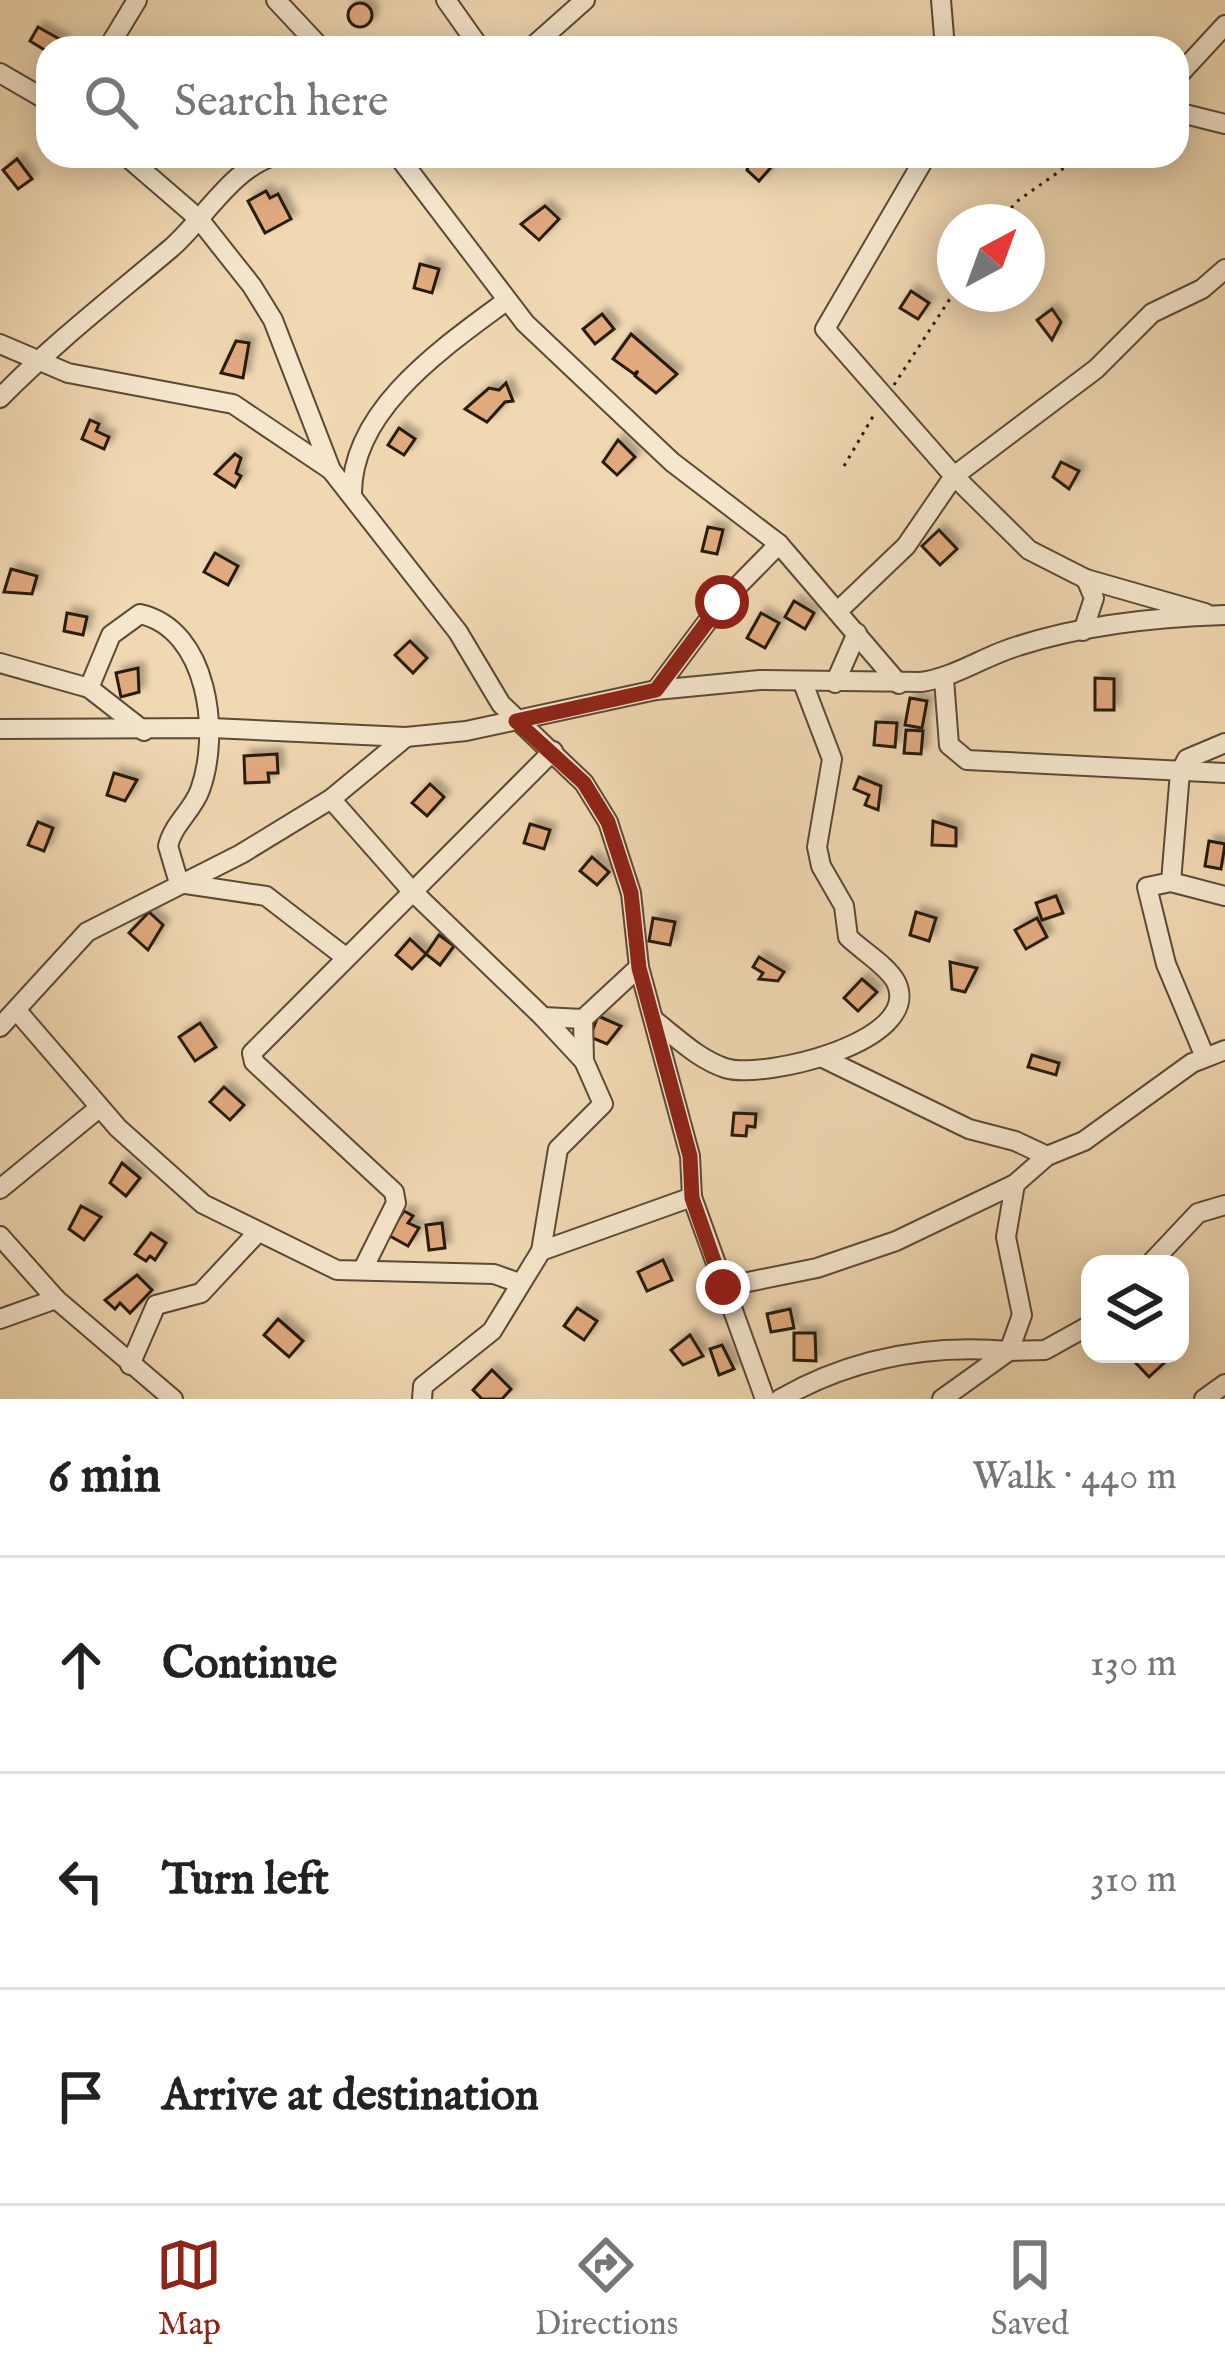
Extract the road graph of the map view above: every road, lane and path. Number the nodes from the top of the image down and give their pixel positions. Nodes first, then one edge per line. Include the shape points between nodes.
1 (136, 0) edge
2 (276, 0) edge
3 (446, 0) edge
4 (585, 0) edge
5 (941, 0) edge
6 (1225, 8) edge
7 (302, 22) junction
8 (1221, 30) edge
9 (115, 36) edge
10 (301, 36) edge
11 (312, 36) edge
12 (472, 36) edge
13 (544, 36) edge
14 (944, 36) edge
15 (1189, 64) edge
16 (0, 74) edge
17 (36, 94) edge
18 (1189, 115) edge
19 (1225, 124) edge
20 (140, 168) edge
21 (256, 168) edge
22 (407, 168) edge
23 (920, 168) edge
24 (1064, 168) edge
25 (1014, 204) edge
26 (199, 219) junction
27 (1225, 269) edge
28 (506, 302) junction
29 (941, 312) edge
30 (0, 344) edge
31 (37, 361) junction
32 (0, 398) edge
33 (885, 399) junction
34 (844, 466) dead end
35 (332, 470) junction
36 (953, 476) junction
37 (352, 496) junction
38 (779, 544) junction
39 (1086, 579) junction
40 (839, 610) junction
41 (1219, 616) edge
42 (1083, 631) junction
43 (857, 633) junction
44 (0, 663) edge
45 (944, 679) junction
46 (803, 682) junction
47 (835, 683) junction
48 (899, 684) junction
49 (89, 688) junction
50 (656, 690) junction
51 (516, 721) junction
52 (212, 728) junction
53 (144, 731) junction
54 (3, 734) edge
55 (406, 737) junction
56 (1225, 743) edge
57 (553, 751) junction
58 (1180, 772) junction
59 (1225, 773) edge
60 (331, 799) junction
61 (1171, 883) junction
62 (179, 884) junction
63 (411, 890) junction
64 (1225, 896) edge
65 (344, 956) junction
66 (639, 968) junction
67 (18, 1012) junction
68 (543, 1017) junction
69 (583, 1019) junction
70 (654, 1020) junction
71 (0, 1027) edge
72 (1215, 1053) edge
73 (821, 1057) junction
74 (584, 1061) junction
75 (99, 1108) junction
76 (1047, 1156) junction
77 (1016, 1184) junction
78 (0, 1189) edge
79 (692, 1198) junction
80 (1225, 1205) edge
81 (258, 1232) junction
82 (0, 1236) edge
83 (542, 1251) junction
84 (1158, 1255) edge
85 (364, 1269) junction
86 (519, 1283) junction
87 (723, 1287) junction
88 (56, 1299) junction
89 (0, 1319) edge
90 (1081, 1330) edge
91 (1010, 1351) junction
92 (130, 1365) junction
93 (1225, 1384) edge
94 (172, 1399) edge
95 (422, 1399) edge
96 (765, 1399) edge
97 (780, 1399) edge
98 (942, 1399) edge
99 (1204, 1399) edge

1 - 9 street
2 - 7 street
3 - 12 street
4 - 13 street
5 - 14 street
6 - 8 street
7 - 10 street
7 - 11 street
8 - 15 street
16 - 17 street
18 - 19 street
20 - 26 street
21 - 26 street
22 - 28 street
23 - 33 street via 826,321 831,339
24 - 25 path
26 - 31 street
26 - 35 street via 273,320
27 - 36 street via 1152,313 1096,369
28 - 37 street via 456,338 380,415 357,460
28 - 38 street via 672,462
29 - 33 path
30 - 31 street
31 - 32 street
31 - 35 street via 233,404
33 - 34 path
33 - 36 street
35 - 37 street
36 - 39 street via 1029,550
36 - 40 street via 905,546
37 - 51 street
38 - 40 street
38 - 50 street via 722,602
39 - 41 street
39 - 42 street via 1094,598
40 - 43 street
41 - 42 street
42 - 45 street via 1016,646
43 - 47 street
43 - 48 street
44 - 49 street
45 - 48 street
45 - 58 street via 949,745 967,760
46 - 47 street
46 - 50 street
46 - 73 street via 832,759 821,866 844,906 848,937 895,980 899,997 868,1037
47 - 48 street
49 - 52 street via 111,635 140,614 158,618 191,653
49 - 53 street
50 - 51 street
51 - 55 street
51 - 57 street
52 - 53 street
52 - 55 street
52 - 62 street via 199,794 168,846
53 - 54 street
55 - 60 street
56 - 58 street via 1187,759
57 - 63 street
57 - 66 street via 608,822 631,893
58 - 59 street
58 - 61 street
60 - 62 street
60 - 63 street
61 - 64 street
61 - 72 street via 1147,886 1154,926
62 - 65 street via 266,896
62 - 67 street via 87,932
63 - 65 street
63 - 68 street
65 - 85 street via 252,1053 308,1118 394,1192
66 - 69 street
66 - 70 street
67 - 71 street
67 - 75 street
68 - 69 street
68 - 74 street
69 - 74 street
70 - 73 street via 727,1069 754,1072
70 - 79 street via 690,1156
72 - 76 street via 1084,1141
73 - 76 street via 969,1130
74 - 83 street via 603,1104 558,1149
75 - 78 street
75 - 81 street via 188,1195
76 - 77 street
77 - 87 street via 896,1241
77 - 91 street via 1006,1238 1022,1315
79 - 83 street
79 - 87 street
80 - 84 street via 1198,1213
81 - 85 street via 313,1262
81 - 92 street via 202,1292 156,1305
82 - 88 street
83 - 86 street
85 - 86 street via 494,1274
86 - 95 street via 492,1330 423,1386
87 - 96 street
88 - 89 street
88 - 92 street
90 - 91 street via 1045,1350
91 - 97 street via 875,1359
91 - 98 street
92 - 94 street
93 - 99 street

